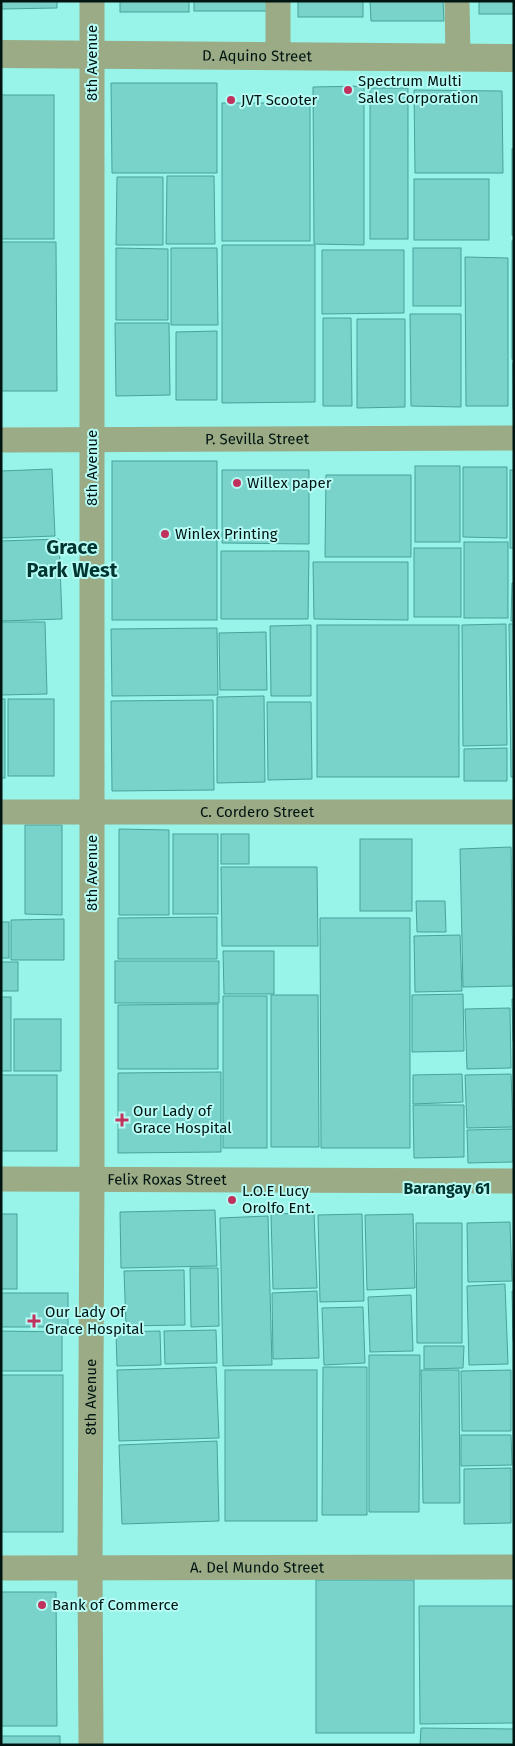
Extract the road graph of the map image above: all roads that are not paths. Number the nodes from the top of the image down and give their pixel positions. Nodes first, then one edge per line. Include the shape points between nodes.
1 (92, 1) edge
2 (278, 1) edge
3 (457, 1) edge
4 (92, 53) junction
5 (1, 54) edge
6 (278, 56) junction
7 (458, 58) junction
8 (514, 58) edge
9 (514, 438) edge
10 (1, 440) edge
11 (92, 440) junction
12 (1, 812) edge
13 (92, 812) junction
14 (514, 812) edge
15 (1, 1179) edge
16 (92, 1180) junction
17 (514, 1181) edge
18 (514, 1567) edge
19 (1, 1568) edge
20 (90, 1568) junction
21 (91, 1745) edge

1 - 4 street, 8th Avenue
2 - 6 street
3 - 7 street
4 - 5 street, D. Aquino Street
4 - 6 street, D. Aquino Street
4 - 11 street, 8th Avenue
6 - 7 street, D. Aquino Street
7 - 8 street, D. Aquino Street
9 - 11 street, P. Sevilla Street
10 - 11 street, P. Sevilla Street
11 - 13 street, 8th Avenue
12 - 13 street, C. Cordero Street
13 - 14 street, C. Cordero Street
13 - 16 street, 8th Avenue
15 - 16 street, Felix Roxas Street
16 - 17 street, Felix Roxas Street
16 - 20 street, 8th Avenue
18 - 20 street, A. Del Mundo Street
19 - 20 street, A. Del Mundo Street
20 - 21 street, 8th Avenue

